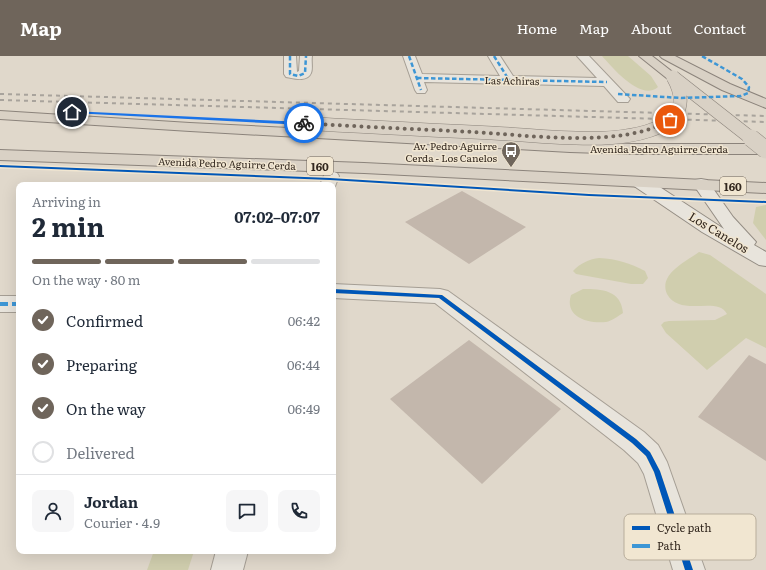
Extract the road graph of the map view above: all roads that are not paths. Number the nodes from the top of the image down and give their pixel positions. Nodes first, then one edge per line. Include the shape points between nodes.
1 (290, 56) edge
2 (306, 56) edge
3 (408, 56) edge
4 (494, 56) edge
5 (583, 56) edge
6 (646, 56) edge
7 (663, 56) edge
8 (666, 56) edge
9 (673, 77) junction
10 (417, 78) junction
11 (509, 80) junction
12 (607, 82) junction
13 (421, 90) dead end
14 (623, 100) dead end
15 (766, 104) edge
16 (735, 109) dead end
17 (0, 110) edge
18 (0, 115) edge
19 (766, 149) edge
20 (0, 155) edge
21 (640, 182) junction
22 (701, 184) junction
23 (766, 188) edge
24 (762, 258) edge
25 (336, 291) edge
26 (0, 304) edge
27 (16, 304) edge
28 (671, 514) edge
29 (231, 554) edge
30 (686, 560) edge
31 (227, 570) edge
32 (689, 570) edge

1 - 2 street via 290,74 298,76 305,73
3 - 10 street
4 - 11 street
5 - 12 street
6 - 9 highway
7 - 16 highway
8 - 15 highway via 706,78
9 - 17 highway, bridge via 681,100 677,114 650,130 622,136 564,137
9 - 19 highway, bridge
10 - 11 street, Las Achiras
10 - 13 street
11 - 12 street, Las Achiras
12 - 14 street
18 - 19 highway, Avenida Pedro Aguirre Cerda via 562,147
20 - 21 highway, Avenida Pedro Aguirre Cerda / 160 via 364,168
21 - 22 highway, Avenida Pedro Aguirre Cerda / 160
21 - 24 street, Los Canelos via 709,228
22 - 23 highway, Avenida Pedro Aguirre Cerda / 160
22 - 24 street, Los Canelos via 727,221
25 - 28 street via 440,296 648,454 658,471
26 - 27 street
29 - 31 street
30 - 32 street

